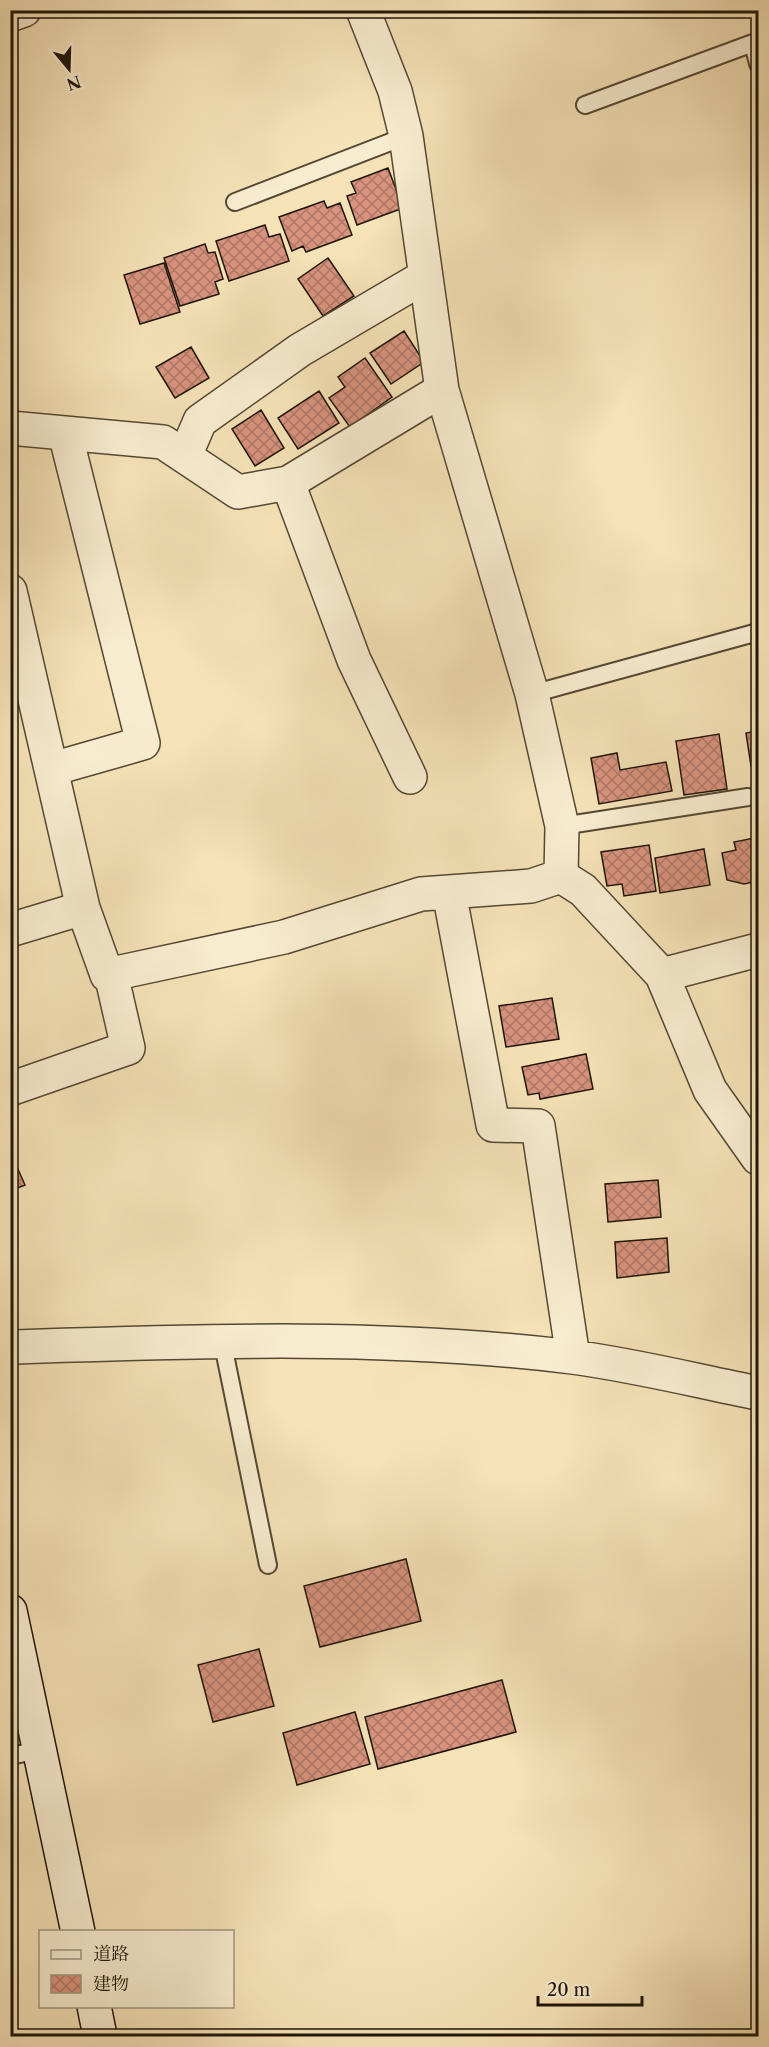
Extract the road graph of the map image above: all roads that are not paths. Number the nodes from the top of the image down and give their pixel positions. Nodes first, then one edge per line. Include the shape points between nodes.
1 (24, 10) edge
2 (375, 14) edge
3 (10, 15) edge
4 (759, 64) edge
5 (585, 105) dead end
6 (406, 136) junction
7 (235, 202) dead end
8 (424, 277) junction
9 (442, 390) junction
10 (10, 428) edge
11 (65, 433) junction
12 (185, 456) junction
13 (288, 483) junction
14 (10, 591) edge
15 (759, 632) edge
16 (532, 694) junction
17 (52, 769) junction
18 (410, 777) dead end
19 (748, 798) dead end
20 (562, 826) junction
21 (561, 876) junction
22 (449, 892) junction
23 (83, 908) junction
24 (10, 930) edge
25 (759, 950) edge
26 (111, 974) junction
27 (662, 975) junction
28 (10, 1089) edge
29 (759, 1158) edge
30 (222, 1340) junction
31 (10, 1347) edge
32 (573, 1357) junction
33 (759, 1393) edge
34 (268, 1565) dead end
35 (10, 1611) edge
36 (26, 1753) edge
37 (77, 1930) edge
38 (94, 2008) edge
39 (100, 2037) edge

1 - 3 street
2 - 6 street
4 - 5 lane via 753,43
6 - 7 lane
6 - 8 street
8 - 9 street
8 - 12 street via 300,350 200,421
9 - 13 street
9 - 16 street
10 - 11 street
11 - 12 street via 163,442
11 - 17 street via 143,743
12 - 13 street via 237,492
13 - 18 street via 354,660
14 - 17 street
15 - 16 lane
16 - 20 street
17 - 23 street
19 - 20 lane
20 - 21 street
21 - 22 street via 531,886
21 - 27 street via 583,890
22 - 26 street via 421,894 284,937
22 - 32 street via 493,1125 538,1126
23 - 24 street
23 - 26 street via 107,975
25 - 27 street
26 - 28 street via 128,1048
27 - 29 street via 710,1090
30 - 31 street
30 - 32 street via 364,1340
30 - 34 lane
32 - 33 street
35 - 36 street
36 - 37 street
38 - 39 street

